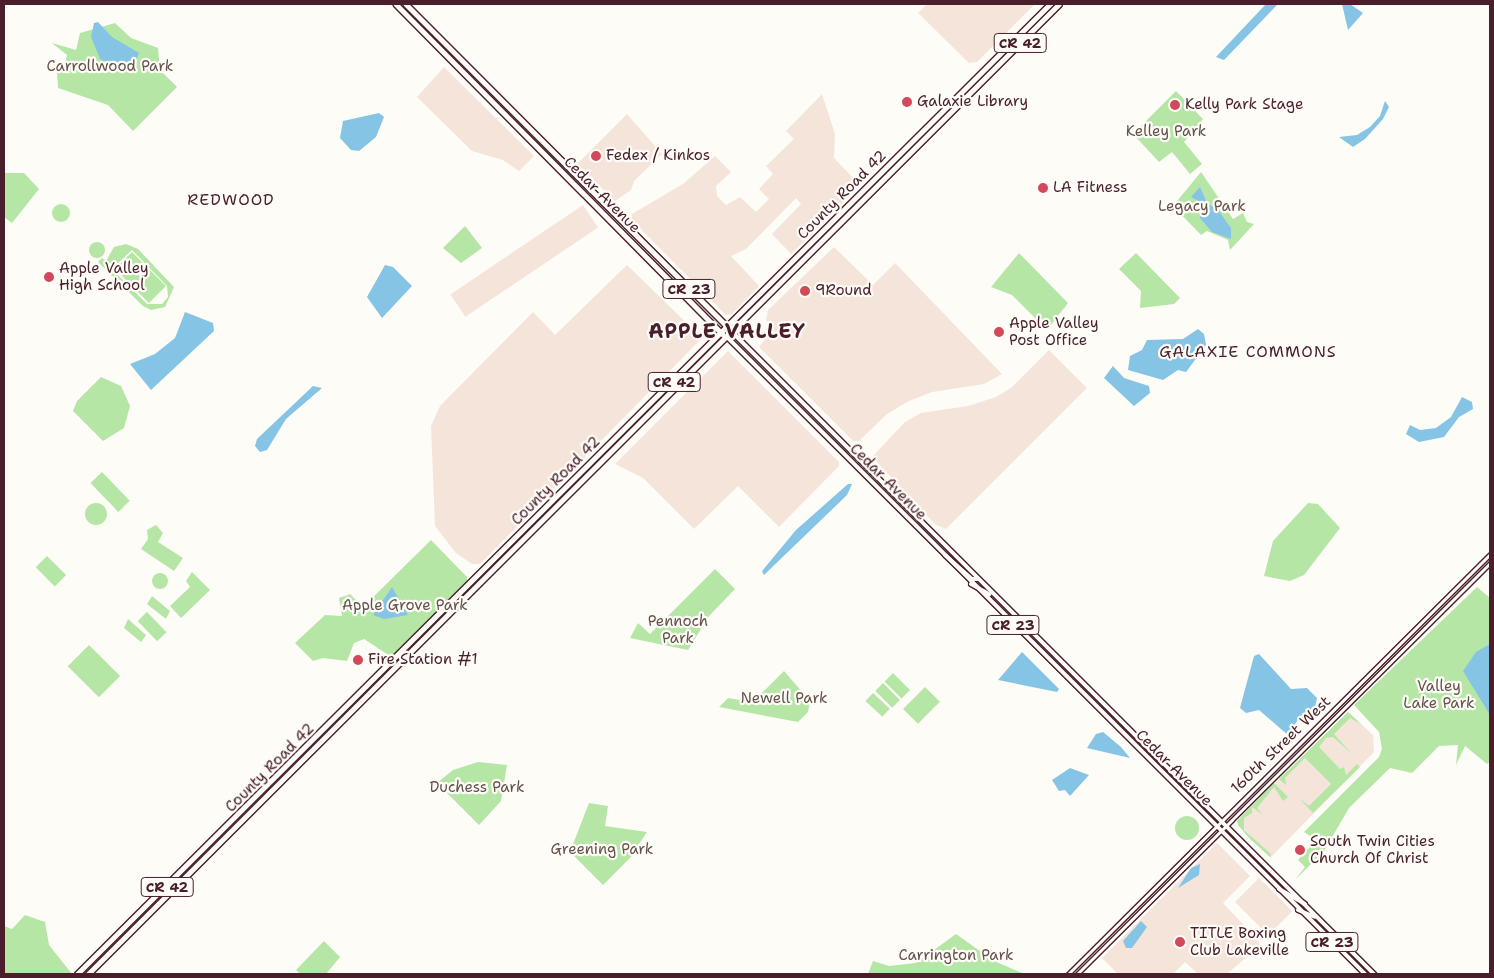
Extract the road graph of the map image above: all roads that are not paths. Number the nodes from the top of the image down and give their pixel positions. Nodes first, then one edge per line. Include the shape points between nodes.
1 (396, 4) edge
2 (406, 4) edge
3 (1050, 4) edge
4 (1059, 4) edge
5 (728, 328) junction
6 (722, 333) junction
7 (733, 333) junction
8 (728, 338) junction
9 (1490, 554) edge
10 (943, 555) junction
11 (1490, 563) edge
12 (977, 579) junction
13 (971, 584) junction
14 (1001, 602) junction
15 (1221, 820) junction
16 (1226, 825) junction
17 (1214, 826) junction
18 (1219, 832) junction
19 (1277, 888) junction
20 (1305, 904) junction
21 (1298, 910) junction
22 (1321, 921) junction
23 (77, 974) edge
24 (88, 974) edge
25 (1068, 974) edge
26 (1077, 974) edge
27 (1366, 974) edge
28 (1374, 974) edge

1 - 6 highway, Cedar Avenue / CR 23
2 - 5 highway, Cedar Avenue / CR 23
3 - 5 highway, County Road 42 / CR 42
4 - 7 highway, County Road 42 / CR 42
5 - 6 highway, County Road 42 / CR 42
5 - 7 highway, Cedar Avenue / CR 23
6 - 8 highway, Cedar Avenue / CR 23
6 - 23 highway, County Road 42 / CR 42
7 - 8 highway, County Road 42 / CR 42
7 - 12 main road, Cedar Avenue / CR 23
8 - 10 main road, Cedar Avenue / CR 23
8 - 24 highway, County Road 42 / CR 42
9 - 15 main road, 160th Street West
10 - 12 main road
10 - 13 main road, Cedar Avenue / CR 23
11 - 16 main road, 160th Street West
12 - 14 main road, Cedar Avenue / CR 23
13 - 14 main road
13 - 17 main road, Cedar Avenue / CR 23
14 - 15 main road, Cedar Avenue / CR 23
15 - 16 main road, Cedar Avenue / CR 23
15 - 17 main road, 160th Street West
16 - 18 main road, 160th Street West
16 - 20 main road, Cedar Avenue / CR 23
17 - 18 main road, Cedar Avenue / CR 23
17 - 25 main road, 160th Street West
18 - 19 main road, Cedar Avenue / CR 23
18 - 26 main road, 160th Street West
19 - 20 main road
19 - 21 main road, Cedar Avenue / CR 23
20 - 22 main road, Cedar Avenue / CR 23
21 - 22 main road
21 - 27 main road, Cedar Avenue / CR 23
22 - 28 main road, Cedar Avenue / CR 23

